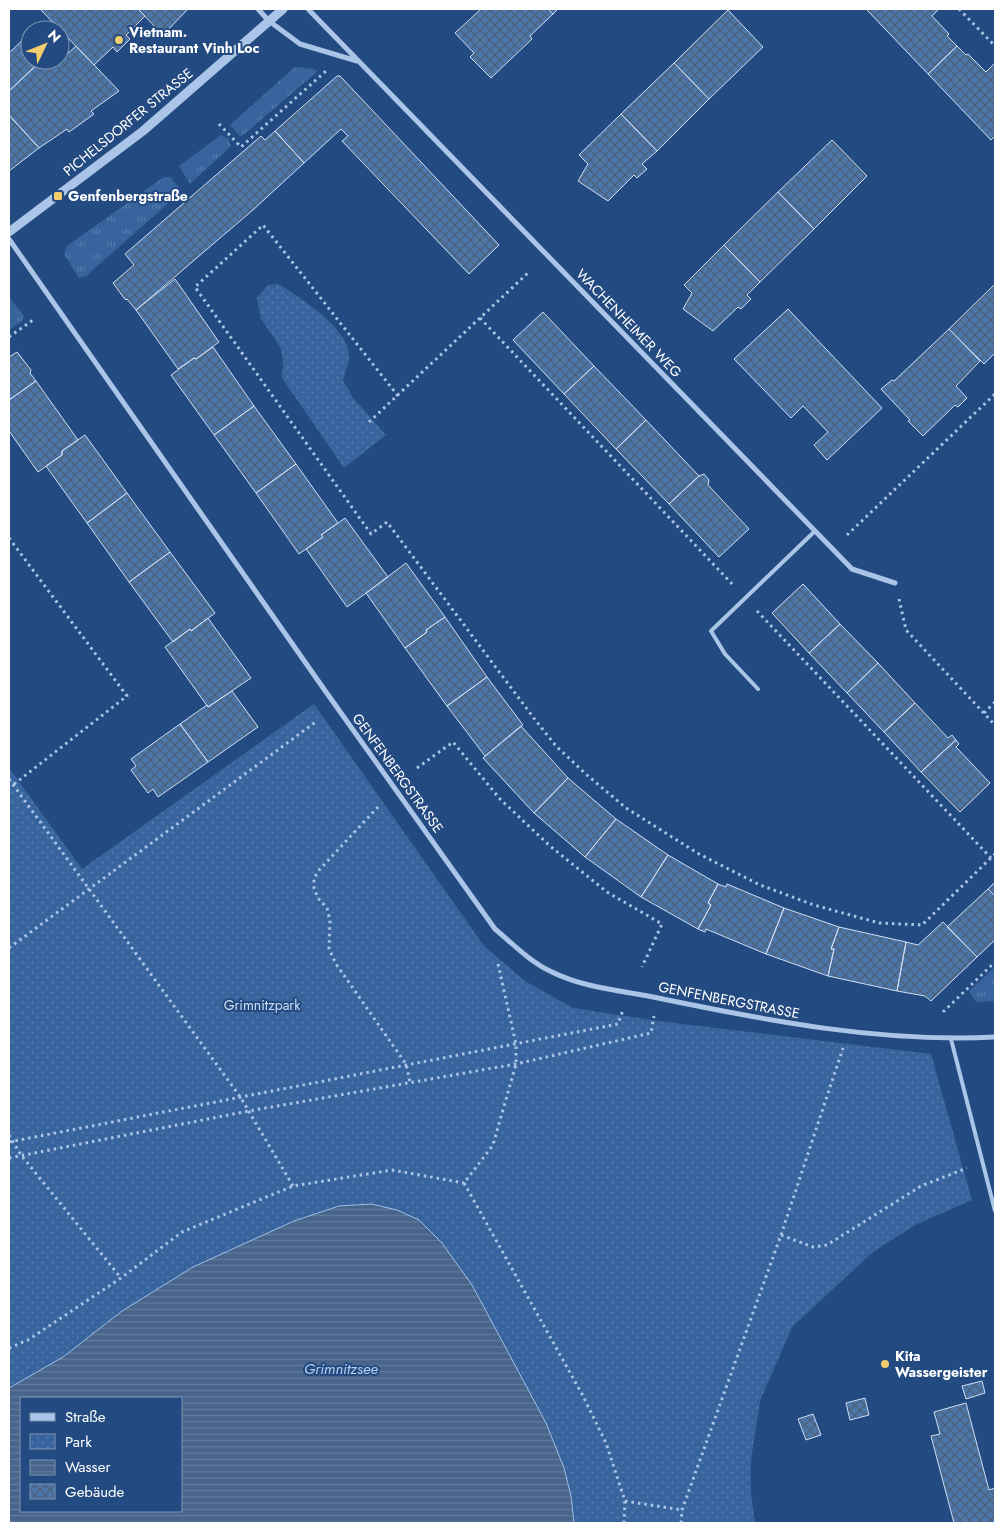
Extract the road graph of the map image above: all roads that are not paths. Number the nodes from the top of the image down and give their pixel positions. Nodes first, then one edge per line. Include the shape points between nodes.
1 (258, 9) edge
2 (283, 9) edge
3 (308, 9) edge
4 (270, 21) junction
5 (358, 61) junction
6 (9, 232) edge
7 (9, 238) edge
8 (815, 531) junction
9 (895, 583) road end
10 (758, 689) dead end
11 (995, 1037) edge
12 (951, 1039) junction
13 (995, 1211) edge

1 - 4 street, WACHENHEIMER WEG
2 - 4 street, PICHELSDORFER STRASSE
3 - 5 street, WACHENHEIMER WEG
4 - 5 street, WACHENHEIMER WEG via 300,44
4 - 6 street, PICHELSDORFER STRASSE via 143,131
5 - 8 street, WACHENHEIMER WEG
7 - 12 street, GENFENBERGSTRASSE via 495,929 528,958 552,972 580,982 738,1014 845,1032
8 - 9 street, WACHENHEIMER WEG via 852,568
8 - 10 lane via 711,632 725,654
11 - 12 street, GENFENBERGSTRASSE
12 - 13 lane

